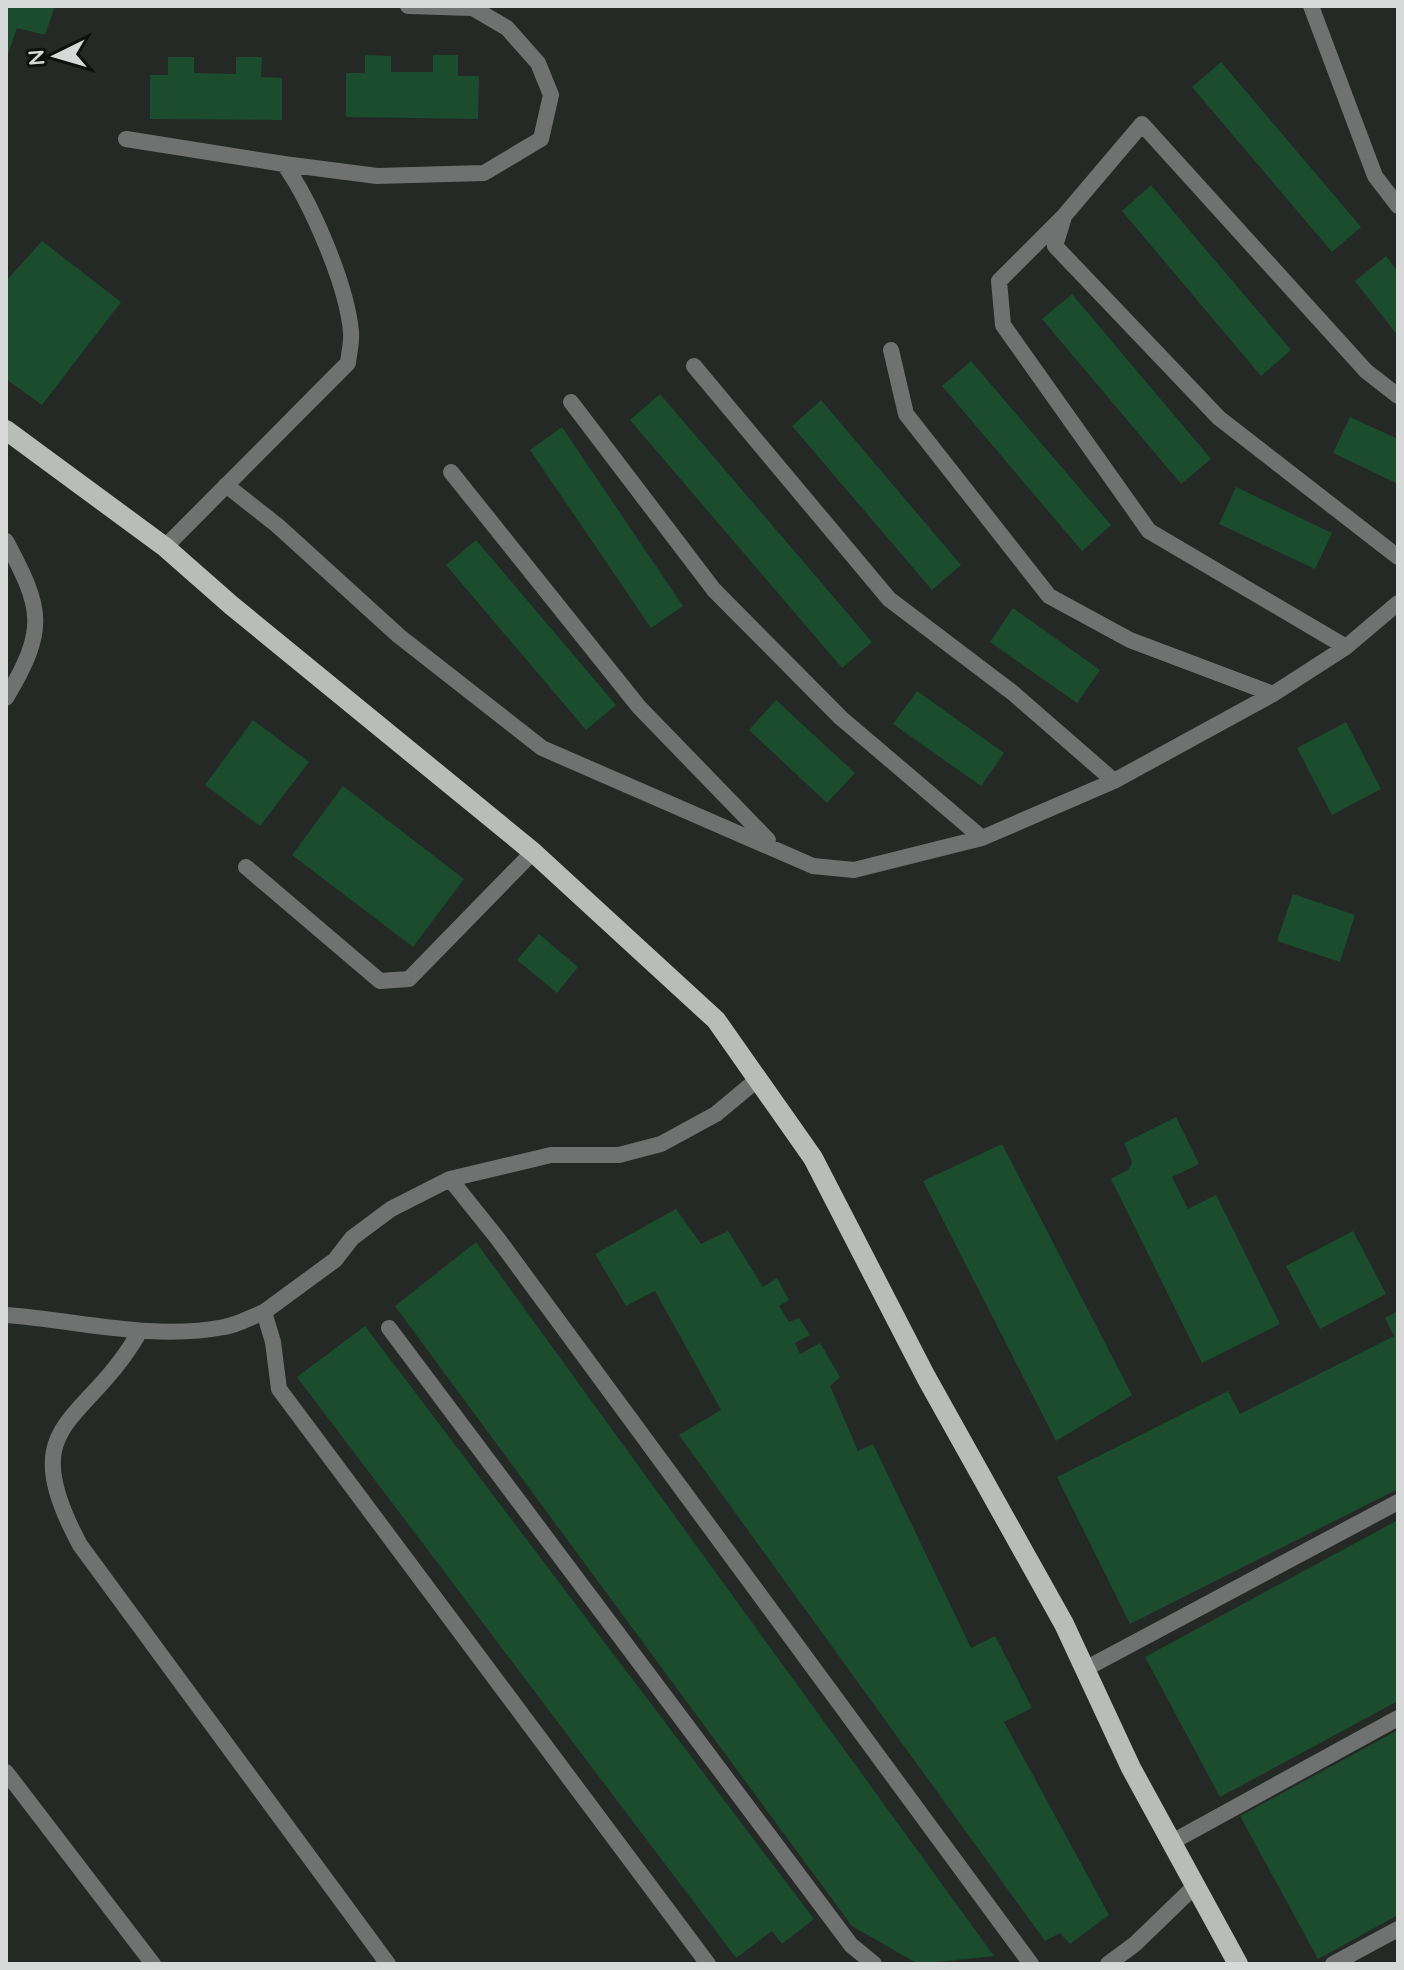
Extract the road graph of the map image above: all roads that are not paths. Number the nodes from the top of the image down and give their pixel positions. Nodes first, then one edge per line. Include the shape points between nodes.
1 (408, 6) edge
2 (1311, 6) edge
3 (126, 139) dead end
4 (284, 164) junction
5 (1398, 206) edge
6 (1064, 216) junction
7 (891, 350) dead end
8 (694, 366) dead end
9 (1398, 396) edge
10 (571, 402) dead end
11 (6, 430) edge
12 (451, 472) dead end
13 (226, 485) junction
14 (6, 541) edge
15 (165, 547) junction
16 (1398, 557) edge
17 (1398, 603) edge
18 (1346, 647) junction
19 (1273, 694) junction
20 (6, 698) edge
21 (1114, 781) junction
22 (982, 838) junction
23 (772, 845) junction
24 (533, 852) junction
25 (246, 867) dead end
26 (758, 1079) junction
27 (450, 1179) junction
28 (264, 1312) junction
29 (6, 1315) edge
30 (389, 1328) dead end
31 (140, 1331) junction
32 (1398, 1502) edge
33 (1085, 1669) junction
34 (1398, 1718) edge
35 (6, 1772) edge
36 (13, 1794) edge
37 (1172, 1842) junction
38 (1196, 1885) junction
39 (1398, 1929) edge
40 (153, 1964) edge
41 (388, 1964) edge
42 (708, 1964) edge
43 (874, 1964) edge
44 (1031, 1964) edge
45 (1108, 1964) edge
46 (1238, 1964) edge
47 (1333, 1964) edge

1 - 4 street via 473,8 507,28 538,63 551,95 541,139 484,173 377,176
2 - 5 street via 1375,176
3 - 4 street
4 - 13 street via 300,187 333,265 351,333 348,363
6 - 9 street via 1142,124 1366,371
6 - 16 street via 1055,246 1219,418
6 - 18 street via 999,281 1003,325 1149,531
7 - 19 street via 906,414 1049,596 1130,640
8 - 21 street via 889,599 1013,693
10 - 22 street via 714,590 841,718
11 - 15 main road
12 - 23 street via 639,707
13 - 15 street
13 - 23 street via 399,636 542,748
14 - 20 street via 33,591 35,645
15 - 24 main road
17 - 18 street
18 - 19 street
19 - 21 street
21 - 22 street
22 - 23 street via 854,870 813,866
24 - 25 street via 409,979 380,981
24 - 26 main road via 716,1020
26 - 27 street via 716,1114 661,1144 619,1155 551,1155
26 - 33 main road via 813,1158
27 - 28 street via 391,1209 352,1238 335,1260
27 - 44 street
28 - 31 street via 225,1327
28 - 42 street via 279,1389
29 - 31 street
30 - 43 street via 851,1945
31 - 41 street via 113,1374 64,1425 51,1448 65,1516 80,1545
32 - 33 street
33 - 37 main road
34 - 37 street
35 - 36 street
36 - 40 street
37 - 38 main road
38 - 45 street
38 - 46 main road
39 - 47 street

